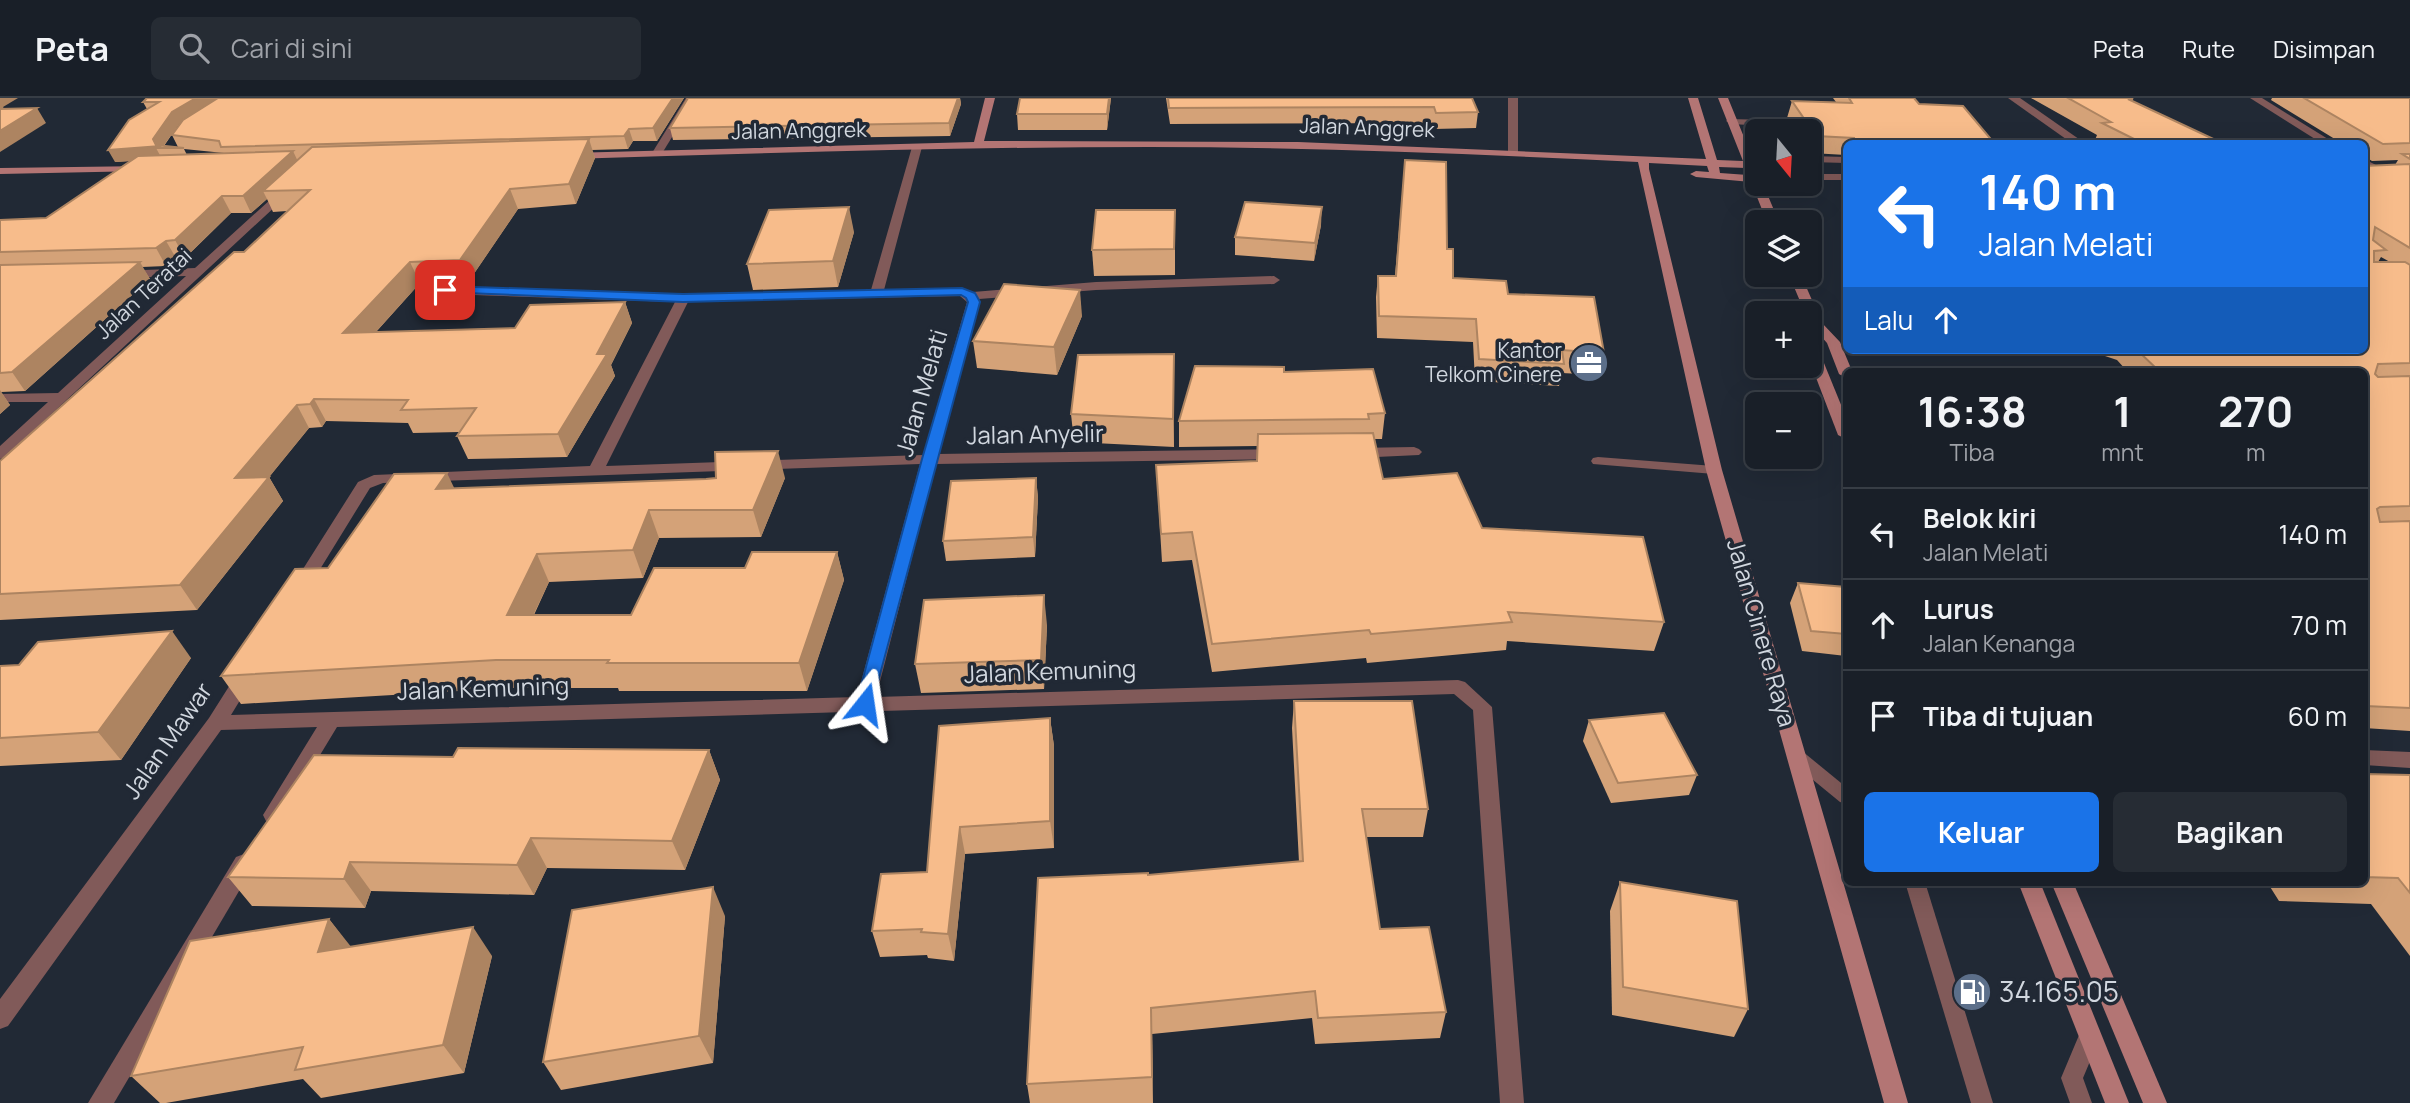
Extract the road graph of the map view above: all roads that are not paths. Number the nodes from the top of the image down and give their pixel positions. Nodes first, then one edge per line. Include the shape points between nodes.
1 (691, 98) edge
2 (990, 98) edge
3 (1513, 98) edge
4 (1693, 98) edge
5 (1723, 98) edge
6 (2013, 98) edge
7 (2255, 98) edge
8 (1731, 121) junction
9 (1745, 122) edge
10 (2075, 140) edge
11 (2324, 140) edge
12 (978, 146) junction
13 (917, 147) junction
14 (1513, 152) junction
15 (1745, 152) edge
16 (657, 153) junction
17 (561, 156) edge
18 (1822, 159) edge
19 (1843, 160) edge
20 (0, 163) edge
21 (1711, 163) junction
22 (1643, 165) junction
23 (2368, 165) edge
24 (2385, 166) edge
25 (150, 168) edge
26 (1745, 168) edge
27 (40, 170) junction
28 (1745, 171) edge
29 (0, 172) edge
30 (1716, 176) junction
31 (1822, 177) edge
32 (1843, 177) edge
33 (295, 183) edge
34 (199, 272) junction
35 (106, 274) edge
36 (1274, 280) dead end
37 (445, 290) dead end
38 (876, 294) junction
39 (971, 296) junction
40 (683, 298) junction
41 (1822, 336) edge
42 (1844, 368) edge
43 (1822, 376) edge
44 (64, 397) junction
45 (0, 398) edge
46 (1843, 428) edge
47 (1414, 452) dead end
48 (1303, 453) edge
49 (1345, 453) edge
50 (0, 454) edge
51 (929, 459) junction
52 (1598, 461) dead end
53 (596, 469) junction
54 (1714, 470) junction
55 (294, 598) edge
56 (258, 655) edge
57 (865, 704) junction
58 (331, 720) junction
59 (216, 723) junction
60 (1797, 756) junction
61 (2368, 757) edge
62 (2410, 760) edge
63 (1843, 794) edge
64 (1916, 886) edge
65 (2031, 886) edge
66 (2064, 886) edge
67 (0, 1018) edge
68 (2090, 1035) junction
69 (100, 1103) edge
70 (1512, 1103) edge
71 (1896, 1103) edge
72 (1982, 1103) edge
73 (2081, 1103) edge
74 (2118, 1103) edge
75 (2155, 1103) edge

1 - 16 street
2 - 12 main road
3 - 14 street
4 - 21 main road
5 - 8 main road
6 - 10 street
7 - 11 street
8 - 9 lane
8 - 15 main road
12 - 13 main road, Jalan Anggrek
12 - 14 main road, Jalan Anggrek via 1233,144
13 - 16 main road, Jalan Anggrek
13 - 38 street
14 - 22 main road, Jalan Anggrek
16 - 17 main road, Jalan Anggrek
18 - 19 lane
20 - 27 main road
21 - 22 main road, Jalan Anggrek
21 - 26 main road, Jalan Anggrek
21 - 30 main road
22 - 30 main road, Jalan Anggrek
22 - 54 main road, Jalan Cinere Raya
23 - 24 street
25 - 27 main road
27 - 29 main road
28 - 30 main road, Jalan Anggrek
31 - 32 street
33 - 34 street, Jalan Teratai
34 - 35 street
34 - 44 street, Jalan Teratai
36 - 39 street
37 - 40 street, Jalan Melati
38 - 39 street, Jalan Melati via 962,292
38 - 40 street, Jalan Melati
39 - 51 street, Jalan Melati via 974,302
40 - 53 street
41 - 42 main road via 1833,342
43 - 46 main road
44 - 45 street
44 - 50 street, Jalan Teratai
47 - 49 street
48 - 51 street, Jalan Anyelir
51 - 53 street, Jalan Anyelir
51 - 57 street, Jalan Melati
52 - 54 lane
53 - 55 street, Jalan Anyelir via 385,478 364,485
54 - 60 main road, Jalan Cinere Raya
56 - 59 street, Jalan Mawar
57 - 58 street, Jalan Kemuning
57 - 70 street, Jalan Kemuning via 1458,687 1482,707
58 - 59 street, Jalan Kemuning
58 - 69 street
59 - 67 street, Jalan Mawar
60 - 63 lane
60 - 71 main road, Jalan Cinere Raya
61 - 62 street
64 - 72 lane
65 - 68 main road
66 - 75 main road
68 - 73 lane via 2072,1079
68 - 74 main road

